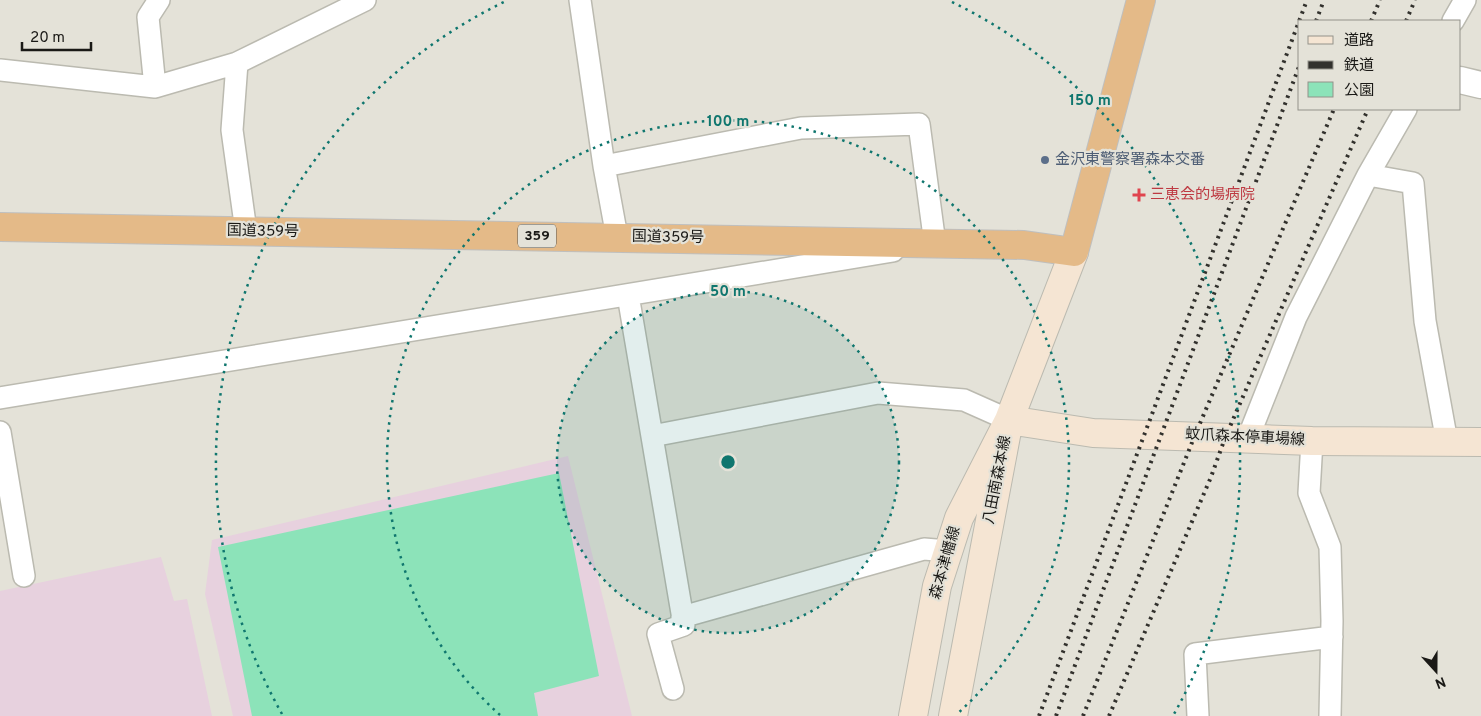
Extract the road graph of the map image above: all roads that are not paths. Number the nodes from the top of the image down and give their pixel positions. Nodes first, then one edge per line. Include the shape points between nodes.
1 (159, 0) edge
2 (365, 0) edge
3 (580, 0) edge
4 (1141, 0) edge
5 (1465, 0) edge
6 (1455, 20) edge
7 (237, 63) junction
8 (0, 70) edge
9 (1461, 80) edge
10 (1481, 85) edge
11 (155, 87) junction
12 (1405, 110) edge
13 (604, 166) junction
14 (1368, 175) junction
15 (0, 227) edge
16 (246, 231) junction
17 (617, 238) junction
18 (935, 244) junction
19 (1074, 252) junction
20 (628, 295) junction
21 (0, 398) edge
22 (1009, 420) junction
23 (0, 432) edge
24 (652, 436) junction
25 (1248, 438) junction
26 (1312, 441) junction
27 (1446, 442) junction
28 (1481, 442) edge
29 (948, 551) junction
30 (24, 576) dead end
31 (682, 617) junction
32 (1332, 637) junction
33 (673, 689) dead end
34 (913, 716) edge
35 (952, 716) edge
36 (1198, 716) edge
37 (1330, 716) edge

1 - 11 street via 148,17
2 - 7 street
3 - 13 street
4 - 19 highway
5 - 6 street
7 - 11 street
7 - 16 street via 232,130
8 - 11 street
9 - 10 street
12 - 14 street
13 - 17 street
13 - 18 street via 801,128 919,124
14 - 25 street via 1296,317
14 - 27 street via 1413,183 1425,321
15 - 16 highway, 国道359号 / 359
16 - 17 highway, 国道359号 / 359
17 - 18 highway, 国道359号 / 359
18 - 19 highway, 国道359号 / 359 via 1024,245
18 - 20 street
19 - 22 main road, 八田南森本線
20 - 21 street
20 - 24 street
22 - 24 street via 964,400 878,393
22 - 25 main road, 蚊爪森本停車場線 via 1093,433
22 - 29 main road, 森本津幡線 via 959,518
22 - 35 main road, 八田南森本線
23 - 30 street
24 - 31 street
25 - 26 main road, 蚊爪森本停車場線
26 - 27 main road, 蚊爪森本停車場線
26 - 32 street via 1309,493 1330,547
27 - 28 main road, 蚊爪森本停車場線
29 - 31 street via 924,549
29 - 34 main road, 森本津幡線 via 937,586
31 - 33 street via 684,625 658,634
32 - 36 street via 1195,654
32 - 37 street

